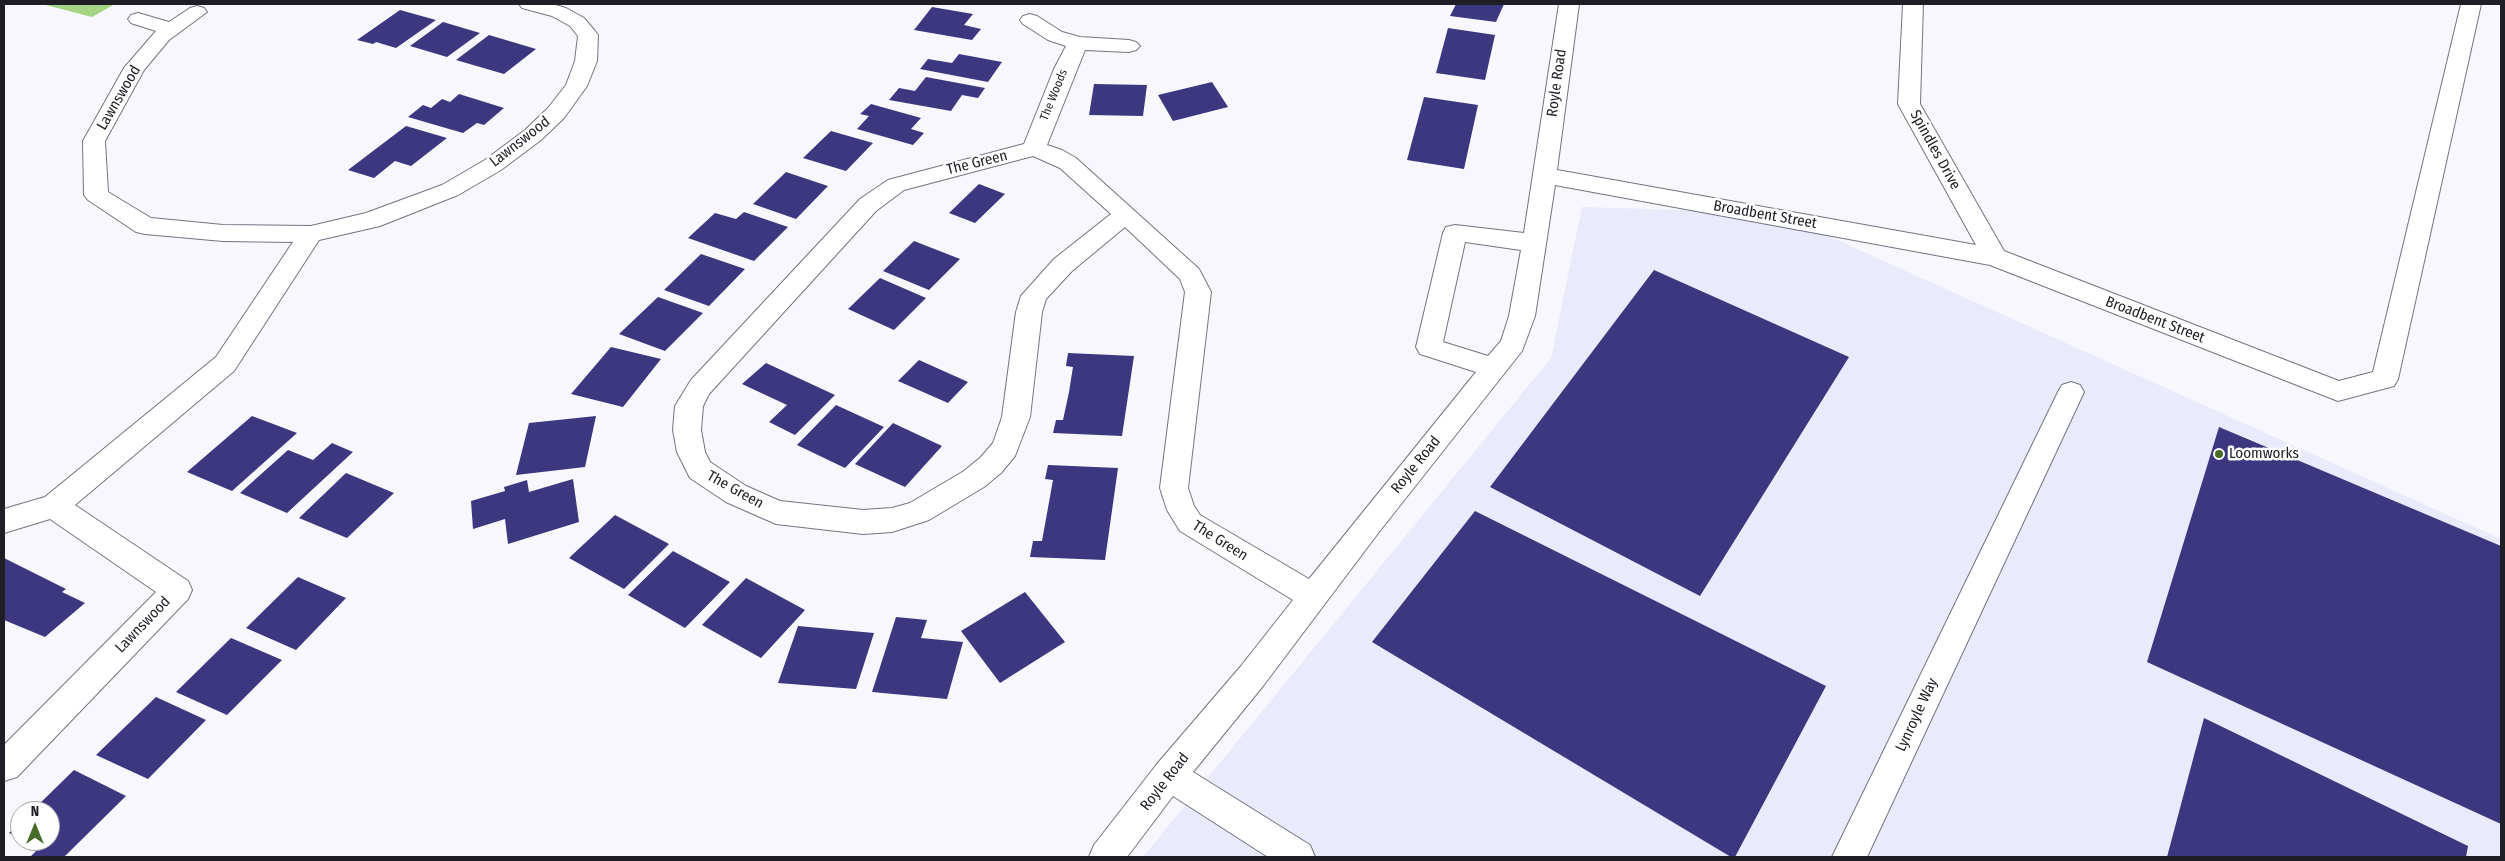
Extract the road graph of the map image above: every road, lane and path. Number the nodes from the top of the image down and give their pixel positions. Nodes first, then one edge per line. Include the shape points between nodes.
1 (529, 4) edge
2 (1569, 4) edge
3 (1913, 4) edge
4 (2470, 4) edge
5 (197, 12) dead end
6 (138, 19) dead end
7 (1030, 20) dead end
8 (172, 29) junction
9 (1078, 43) junction
10 (1129, 46) dead end
11 (1034, 149) junction
12 (1544, 175) junction
13 (1126, 214) junction
14 (311, 234) junction
15 (1535, 243) junction
16 (1995, 257) junction
17 (1495, 368) junction
18 (2070, 392) dead end
19 (54, 506) junction
20 (4, 520) edge
21 (1313, 598) junction
22 (5, 766) dead end
23 (1170, 775) junction
24 (1106, 857) edge
25 (1298, 857) edge
26 (1849, 857) edge

1 - 14 street, Lawnswood via 559,12 577,22 588,35 586,61 576,86 556,113 506,155 450,190 372,220
2 - 12 street, Royle Road
3 - 16 street, Spindles Drive via 1909,104
4 - 16 street, Broadbent Street via 2384,379 2338,391
5 - 8 street, Lawnswood
6 - 8 street
7 - 9 street via 1055,36
8 - 14 street, Lawnswood via 135,68 94,141 96,195 145,226 223,233
9 - 10 street
9 - 11 street, The Woods
11 - 13 street, The Green via 1054,155 1068,164
11 - 13 street, The Green via 896,185 868,205 700,387 689,406 687,430 691,452 700,470 736,494 776,512 823,519 892,520 919,512 948,495 991,465 1005,448 1016,417 1034,296 1063,265
12 - 15 street, Royle Road
12 - 16 street, Broadbent Street
13 - 21 street, The Green via 1190,275 1198,292 1174,488 1180,510 1190,523
14 - 19 street via 225,364
15 - 17 street, Royle Road via 1522,316 1513,344
15 - 17 street via 1455,233 1429,347
17 - 21 street, Royle Road
18 - 26 street, Lynroyle Way
19 - 20 street
19 - 22 street, Lawnswood via 177,590
21 - 23 street, Royle Road
23 - 24 street, Royle Road
23 - 25 street

